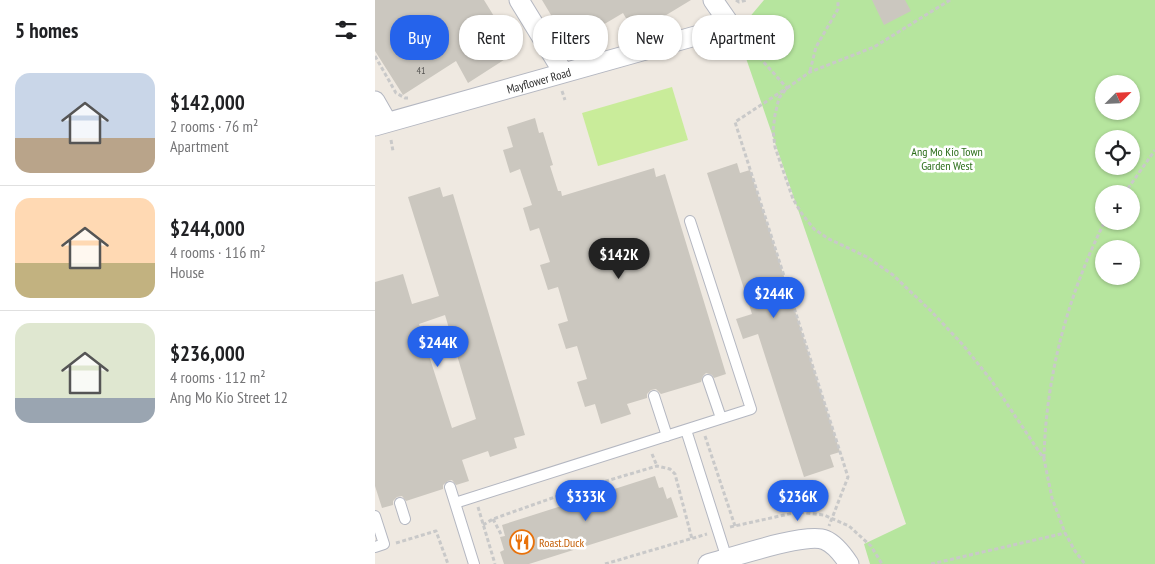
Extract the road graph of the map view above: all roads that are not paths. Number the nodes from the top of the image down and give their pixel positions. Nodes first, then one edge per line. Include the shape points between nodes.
1 (519, 0) edge
2 (713, 0) edge
3 (563, 72) junction
4 (375, 100) edge
5 (381, 124) edge
6 (690, 220) dead end
7 (708, 380) dead end
8 (654, 396) dead end
9 (721, 418) junction
10 (685, 430) junction
11 (667, 436) junction
12 (450, 487) dead end
13 (400, 503) dead end
14 (455, 503) junction
15 (375, 516) edge
16 (405, 519) dead end
17 (375, 547) edge
18 (727, 558) junction
19 (474, 564) edge
20 (708, 564) edge
21 (849, 564) edge

1 - 3 street
2 - 3 street, Mayflower Road via 731,26
3 - 5 street, Mayflower Road
4 - 5 street
6 - 9 lane via 751,409
7 - 9 lane
8 - 11 lane
9 - 10 lane
10 - 11 lane
10 - 18 lane
11 - 14 lane
12 - 14 lane
13 - 16 lane
14 - 19 lane
15 - 17 lane via 384,544
18 - 20 street
18 - 21 street via 802,539 824,539 842,553

